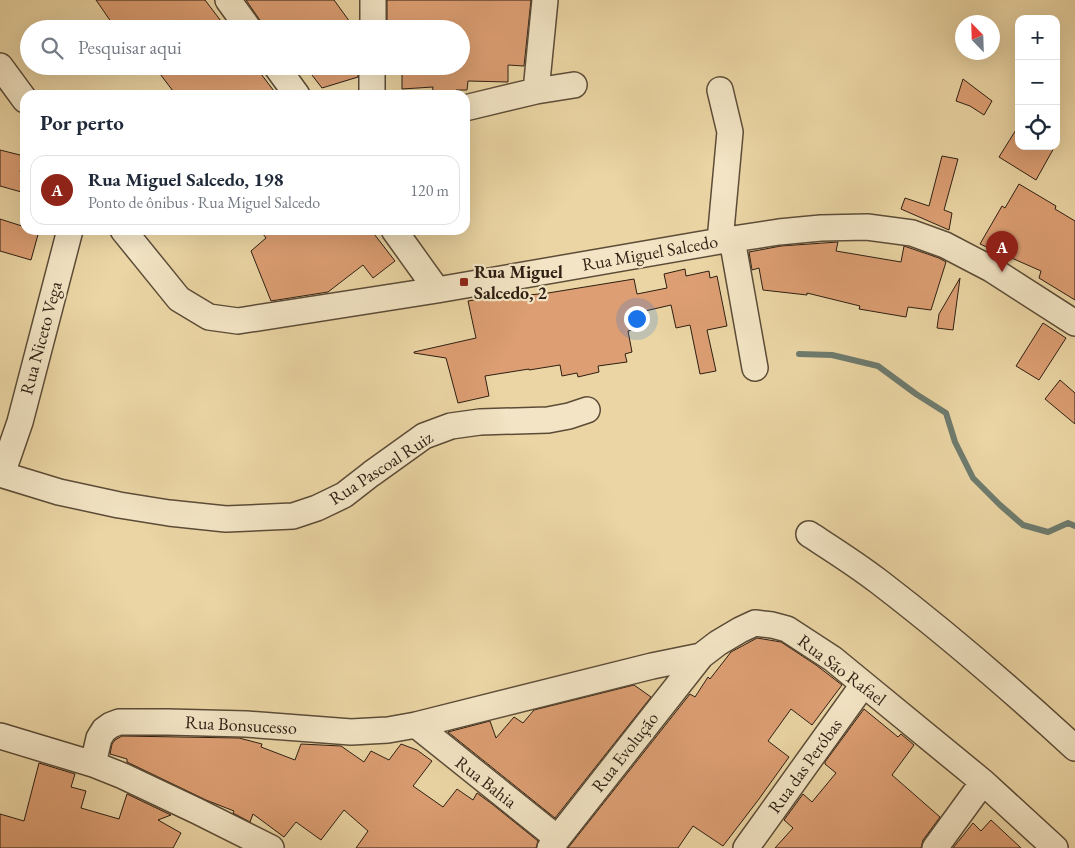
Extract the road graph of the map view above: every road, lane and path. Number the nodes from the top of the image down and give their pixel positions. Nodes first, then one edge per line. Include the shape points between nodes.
1 (228, 0) edge
2 (373, 0) edge
3 (546, 0) edge
4 (242, 20) edge
5 (373, 20) edge
6 (0, 66) edge
7 (283, 75) edge
8 (372, 75) edge
9 (574, 85) dead end
10 (293, 90) edge
11 (372, 90) edge
12 (536, 90) junction
13 (720, 90) dead end
14 (20, 93) edge
15 (470, 107) edge
16 (69, 235) edge
17 (127, 235) edge
18 (398, 235) edge
19 (726, 240) junction
20 (437, 290) junction
21 (1075, 323) edge
22 (755, 368) dead end
23 (587, 410) dead end
24 (1, 474) edge
25 (809, 534) dead end
26 (701, 656) junction
27 (863, 685) junction
28 (416, 726) junction
29 (0, 736) edge
30 (1075, 748) edge
31 (93, 764) junction
32 (983, 782) junction
33 (554, 843) edge
34 (271, 848) edge
35 (746, 848) edge
36 (935, 848) edge
37 (1055, 848) edge

1 - 4 street
2 - 5 street
3 - 12 street
6 - 14 street
7 - 10 street
8 - 11 street
9 - 12 street
12 - 15 street
13 - 19 street via 730,132
16 - 24 street, Rua Niceto Vega via 20,422
17 - 20 street, Rua Miguel Salcedo via 178,299 209,317 238,321
18 - 20 street
19 - 20 street, Rua Miguel Salcedo
19 - 21 street, Rua Miguel Salcedo via 821,228 868,228 912,233 946,245 991,269
19 - 22 street
23 - 24 street, Rua Pascoal Ruiz via 548,420 451,426 424,436 344,495 293,516 226,519 169,513 58,492
25 - 30 street via 877,580 949,637
26 - 27 street, Rua São Rafael via 755,623 772,625 801,637
26 - 28 street, Rua São Rafael
26 - 33 street, Rua Evolução
27 - 32 street, Rua São Rafael
27 - 35 street, Rua das Peróbas
28 - 31 street, Rua Bonsucesso via 351,732 246,724 119,722 104,730 99,738
28 - 33 street, Rua Bahia
29 - 31 street
31 - 34 street
32 - 36 street
32 - 37 street, Rua São Rafael

